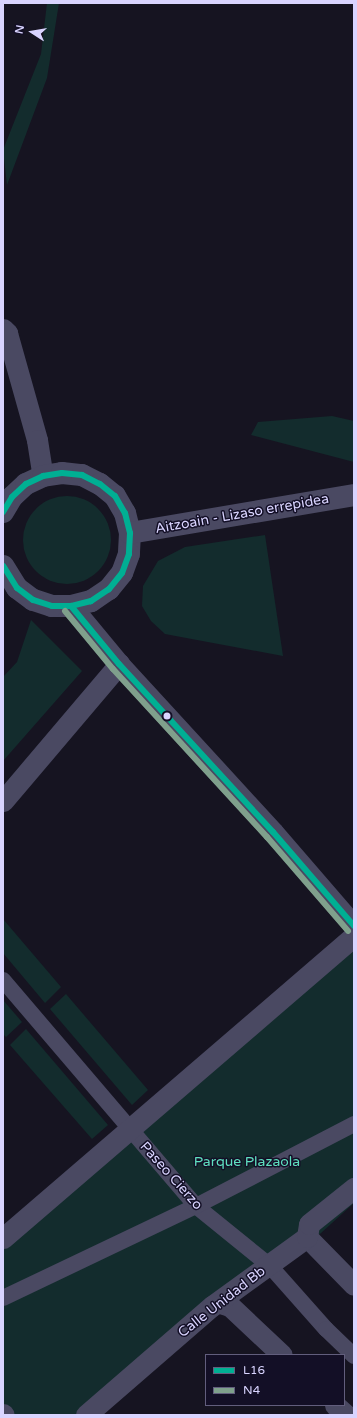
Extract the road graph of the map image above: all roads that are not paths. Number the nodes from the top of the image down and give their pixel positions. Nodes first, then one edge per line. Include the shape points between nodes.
1 (3, 329) edge
2 (43, 476) junction
3 (354, 495) edge
4 (3, 512) edge
5 (130, 533) junction
6 (4, 570) edge
7 (71, 606) junction
8 (119, 664) junction
9 (3, 801) edge
10 (354, 926) edge
11 (354, 936) edge
12 (3, 980) edge
13 (354, 1124) edge
14 (129, 1129) junction
15 (354, 1188) edge
16 (196, 1206) junction
17 (3, 1238) edge
18 (307, 1238) junction
19 (270, 1266) junction
20 (354, 1285) edge
21 (3, 1298) edge
22 (220, 1303) junction
23 (281, 1354) edge
24 (354, 1356) edge
25 (336, 1406) edge
26 (86, 1415) edge
27 (346, 1415) edge

1 - 2 street via 7,333 37,440
2 - 4 street via 17,493
2 - 5 street via 62,473 82,475 100,484 115,496 125,513
3 - 5 street, Aitzoain - Lizaso errepidea
5 - 7 street via 129,554 109,590 91,601
6 - 7 street via 17,588 33,600 52,606
7 - 8 street
8 - 9 street
8 - 10 street via 273,832
11 - 14 street
12 - 14 street, Paseo Cierzo
13 - 16 street
14 - 16 street, Paseo Cierzo
14 - 17 street
15 - 18 street via 309,1224
16 - 19 street, Paseo Cierzo
16 - 21 street
18 - 19 street, Calle Unidad Bb
18 - 20 street
19 - 22 street, Calle Unidad Bb
19 - 24 street, Paseo Cierzo via 326,1329
22 - 23 street via 230,1306
22 - 26 street, Calle Unidad Bb via 212,1306
25 - 27 street

